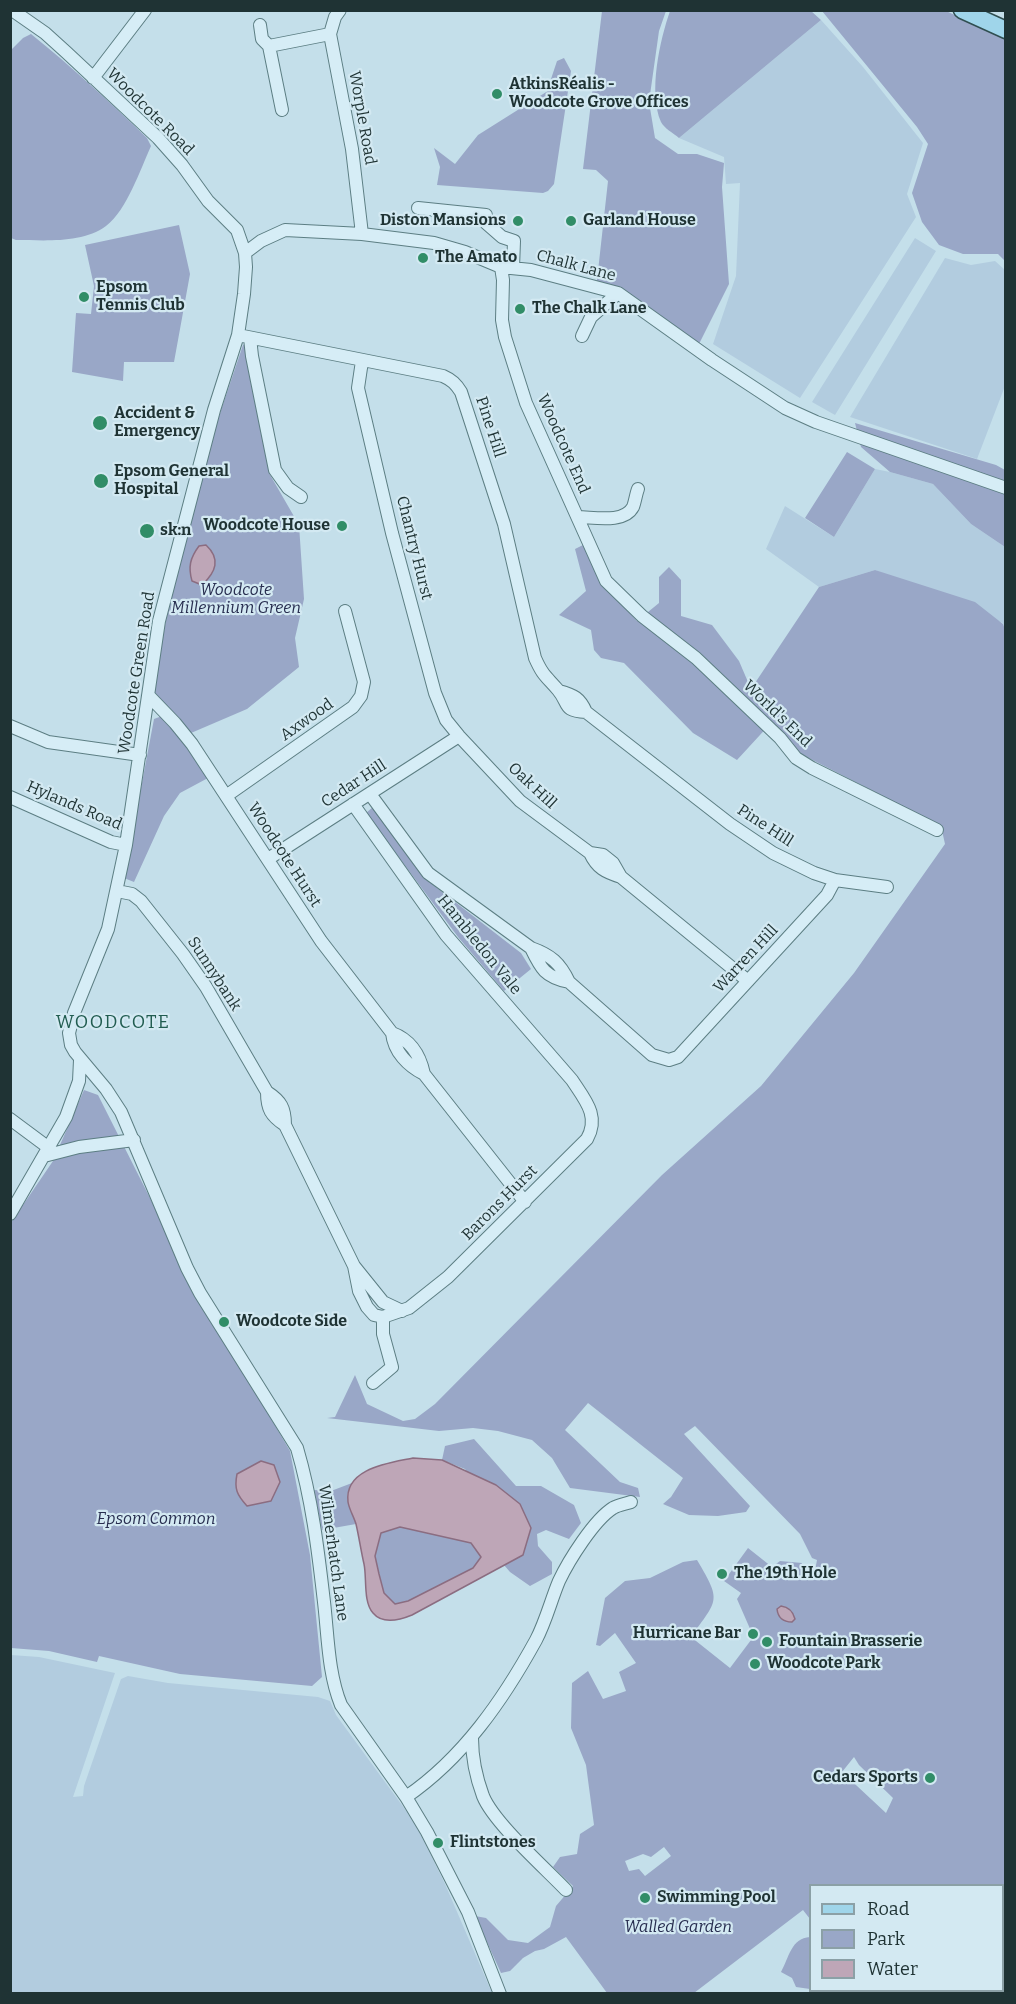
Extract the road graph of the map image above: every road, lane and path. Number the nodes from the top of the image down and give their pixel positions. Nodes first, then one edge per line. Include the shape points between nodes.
1 (12, 10) edge
2 (145, 10) edge
3 (340, 10) edge
4 (962, 10) edge
5 (260, 25) dead end
6 (1005, 30) edge
7 (330, 34) junction
8 (269, 46) junction
9 (93, 78) junction
10 (282, 110) dead end
11 (418, 208) dead end
12 (362, 234) junction
13 (245, 253) junction
14 (507, 267) junction
15 (618, 293) junction
16 (244, 336) junction
17 (582, 336) dead end
18 (362, 361) junction
19 (1005, 488) edge
20 (638, 489) dead end
21 (301, 496) dead end
22 (578, 517) junction
23 (345, 611) dead end
24 (642, 616) joint
25 (148, 696) junction
26 (10, 726) edge
27 (459, 736) junction
28 (140, 755) junction
29 (370, 794) junction
30 (226, 796) junction
31 (10, 797) edge
32 (353, 804) junction
33 (937, 830) dead end
34 (126, 845) junction
35 (268, 859) junction
36 (835, 880) junction
37 (887, 887) dead end
38 (117, 891) junction
39 (748, 981) junction
40 (80, 1060) junction
41 (586, 1101) joint
42 (10, 1119) edge
43 (134, 1140) junction
44 (46, 1152) junction
45 (525, 1202) junction
46 (10, 1214) edge
47 (354, 1266) junction
48 (402, 1311) junction
49 (383, 1317) junction
50 (373, 1383) dead end
51 (631, 1502) dead end
52 (472, 1738) junction
53 (406, 1797) junction
54 (566, 1890) dead end
55 (500, 1994) edge

1 - 9 street, Woodcote Road via 45,33
2 - 9 street
3 - 7 street
4 - 6 main road
5 - 8 street via 262,39
7 - 8 street
7 - 12 street, Worple Road via 352,149
8 - 10 street
9 - 13 street, Woodcote Road via 182,165 208,201 237,230
11 - 14 street, Woodcote End via 486,215 486,223 502,237 514,241
12 - 13 street, Chalk Lane via 285,230
12 - 14 street, Chalk Lane via 434,243
13 - 16 street, Woodcote Green Road
14 - 15 street, Chalk Lane
14 - 22 street, Woodcote End via 502,320 515,370 526,404
15 - 17 street via 591,318
15 - 19 street, Chalk Lane via 785,408
16 - 18 street, Pine Hill
16 - 21 street via 252,356 275,470 288,488
16 - 25 street, Woodcote Green Road via 214,410 164,597
18 - 27 street, Chantry Hurst via 358,388 392,533 435,693 446,720
18 - 36 street, Pine Hill via 443,376 461,392 504,524 535,658 544,677 559,691 573,694 586,712 764,847
20 - 22 street via 633,507 623,516
22 - 24 street, Woodcote End via 606,581
23 - 30 street, Axwood via 364,682 357,701 341,718
24 - 33 street, World's End via 696,658 796,758
25 - 28 street, Woodcote Green Road
25 - 30 street, Woodcote Hurst via 192,744
26 - 28 street via 48,742
27 - 29 street, Cedar Hill
27 - 39 street, Oak Hill via 527,807 590,853 603,855 621,877
28 - 34 street, Woodcote Green Road
29 - 32 street, Cedar Hill
29 - 39 street, Warren Hill via 428,873 531,948 540,967 553,979 569,982 652,1055 669,1060 678,1057
30 - 35 street, Woodcote Hurst
31 - 34 street, Hylands Road
32 - 35 street, Cedar Hill
32 - 41 street, Hambledon Vale via 446,935
34 - 38 street, Woodcote Green Road
35 - 45 street, Woodcote Hurst via 321,941 392,1033 406,1040 421,1059 424,1074
36 - 37 street, Pine Hill
36 - 39 street, Warren Hill via 827,895
38 - 40 street, Woodcote Green Road via 108,929 69,1033
38 - 47 street, Sunnybank via 141,901 183,954 224,1018 267,1092 267,1106 273,1117 285,1125
40 - 43 street, Wilmerhatch Lane via 106,1089
40 - 44 street via 74,1097
41 - 45 street, Barons Hurst via 592,1121 587,1139
42 - 44 street
43 - 44 street
43 - 53 street, Wilmerhatch Lane via 200,1293 297,1448 316,1532 337,1695
44 - 46 street
45 - 48 street, Barons Hurst via 448,1277
47 - 48 street, Sunnybank via 383,1302
47 - 49 street, Sunnybank via 367,1307 374,1315
48 - 49 street
49 - 50 street via 383,1334 392,1367
51 - 52 street via 614,1508 574,1553 536,1640
52 - 53 street via 439,1772
52 - 54 street via 472,1759 484,1798 498,1820
53 - 55 street, Wilmerhatch Lane via 468,1912

